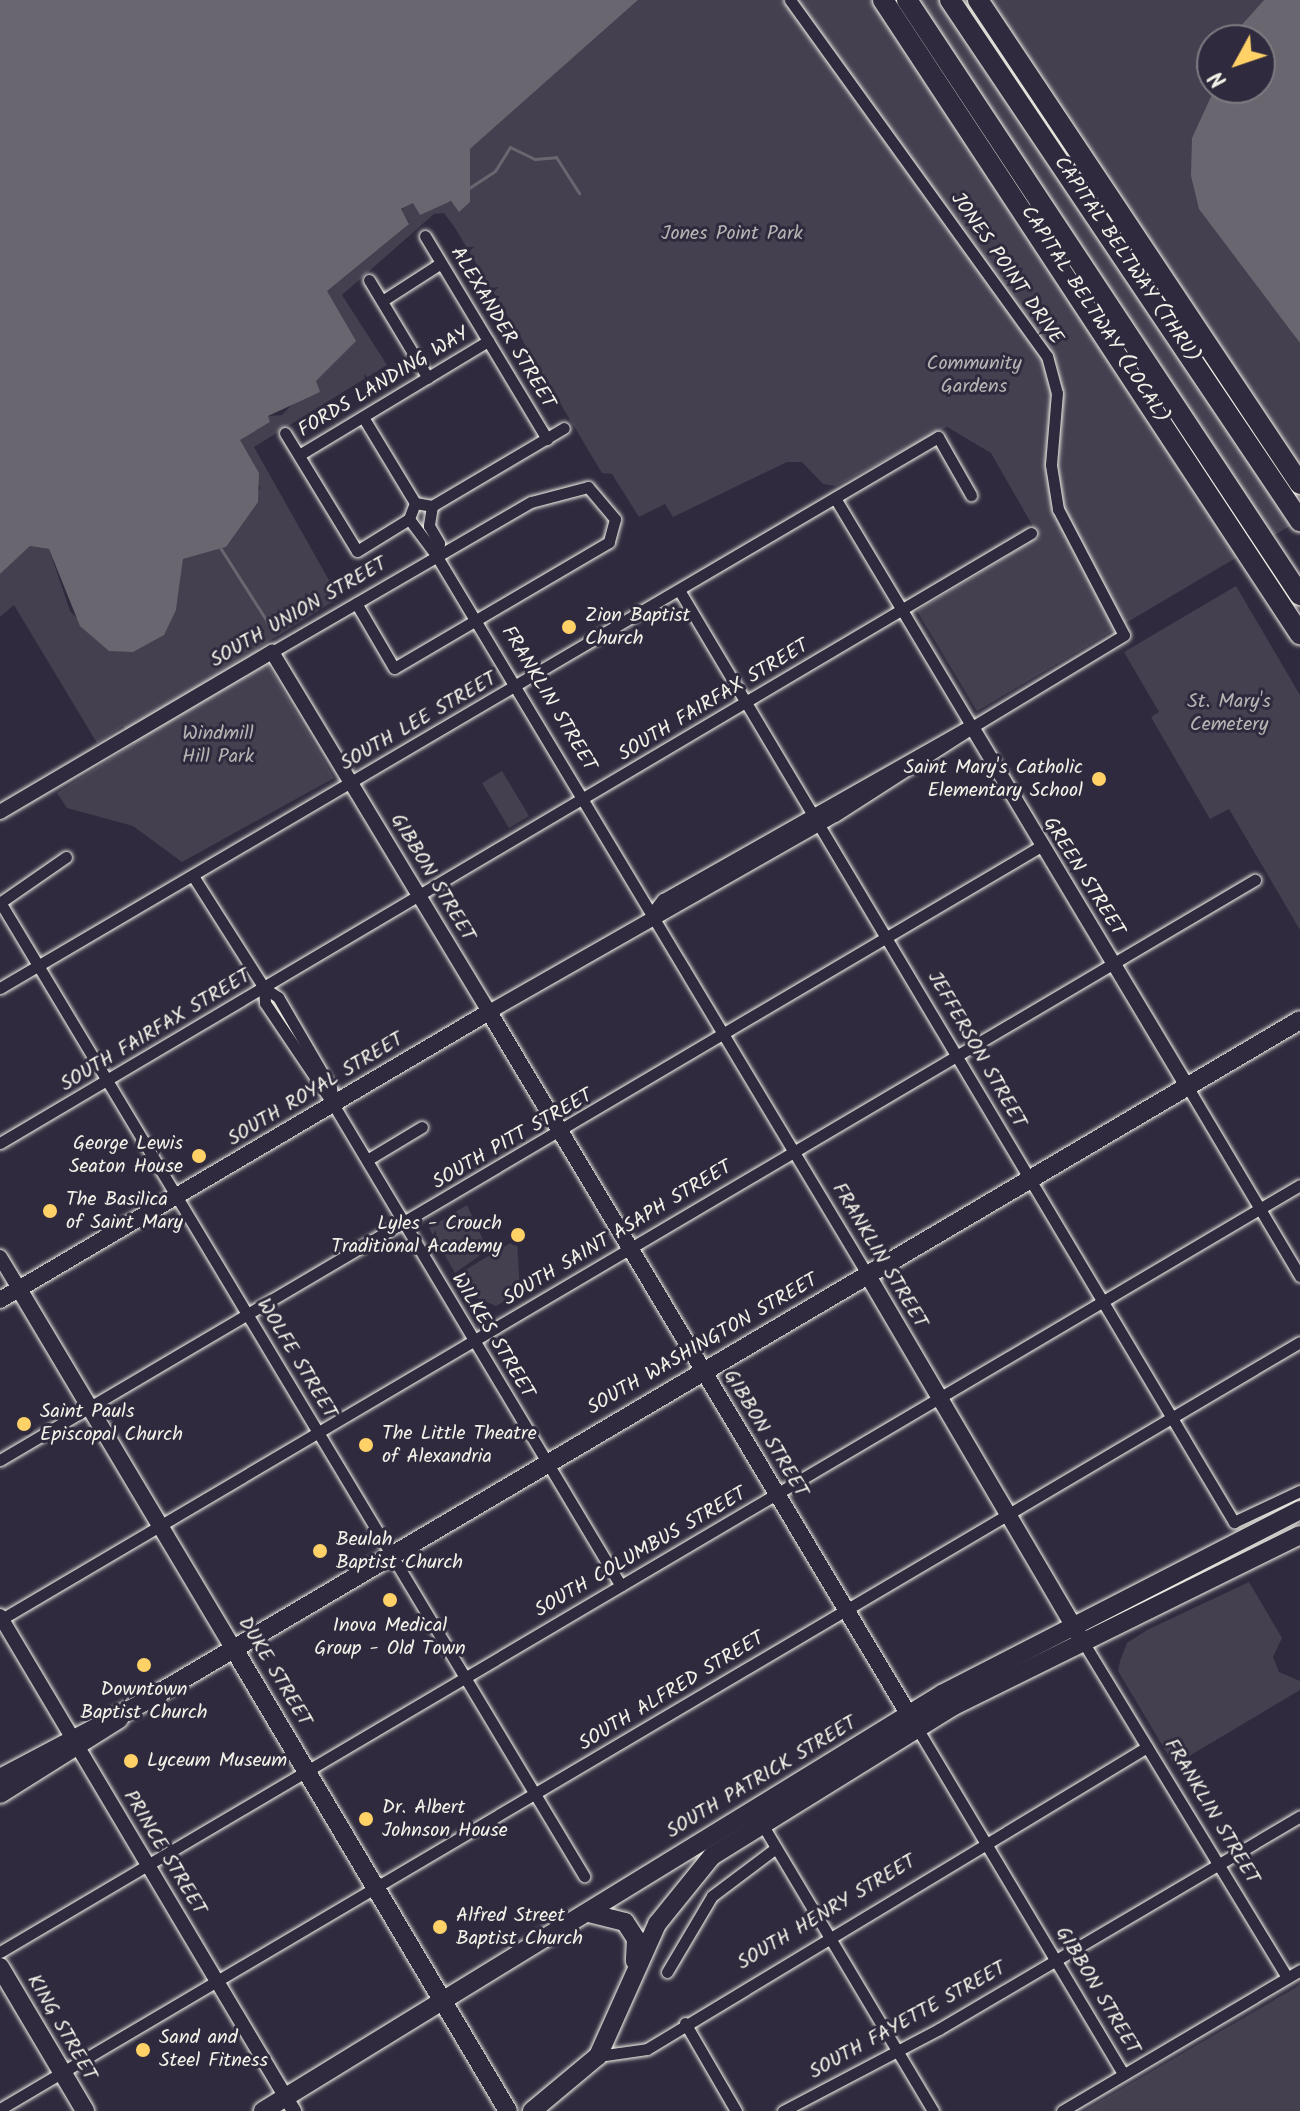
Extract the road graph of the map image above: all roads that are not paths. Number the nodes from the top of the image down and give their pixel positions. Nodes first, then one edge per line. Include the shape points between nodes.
1 (790, 0) edge
2 (883, 0) edge
3 (907, 0) edge
4 (950, 0) edge
5 (978, 0) edge
6 (425, 236) dead end
7 (441, 263) junction
8 (369, 280) dead end
9 (382, 301) junction
10 (488, 341) junction
11 (428, 378) junction
12 (363, 417) junction
13 (564, 428) dead end
14 (285, 433) dead end
15 (547, 439) junction
16 (299, 455) junction
17 (1300, 484) edge
18 (971, 495) dead end
19 (835, 498) junction
20 (415, 503) junction
21 (432, 506) junction
22 (410, 521) junction
23 (1300, 521) edge
24 (429, 526) junction
25 (1031, 533) dead end
26 (436, 555) junction
27 (1287, 588) edge
28 (679, 590) junction
29 (356, 603) junction
30 (902, 609) junction
31 (477, 620) junction
32 (1300, 634) edge
33 (1124, 635) joint
34 (272, 652) junction
35 (516, 686) junction
36 (746, 702) junction
37 (972, 727) junction
38 (351, 782) junction
39 (584, 799) junction
40 (0, 812) edge
41 (815, 820) junction
42 (1041, 846) junction
43 (66, 857) dead end
44 (193, 876) junction
45 (1255, 880) dead end
46 (420, 896) junction
47 (0, 902) edge
48 (653, 915) junction
49 (888, 936) junction
50 (1113, 963) junction
51 (38, 965) junction
52 (0, 988) edge
53 (264, 988) junction
54 (489, 1012) junction
55 (1300, 1020) edge
56 (725, 1036) junction
57 (958, 1056) junction
58 (108, 1079) junction
59 (1187, 1086) junction
60 (333, 1104) junction
61 (422, 1127) dead end
62 (562, 1132) junction
63 (0, 1143) edge
64 (794, 1152) junction
65 (367, 1160) junction
66 (1030, 1178) junction
67 (1300, 1185) edge
68 (177, 1196) junction
69 (1260, 1209) junction
70 (405, 1224) junction
71 (631, 1247) junction
72 (0, 1257) edge
73 (867, 1274) junction
74 (1300, 1276) edge
75 (19, 1289) junction
76 (0, 1300) edge
77 (1103, 1301) junction
78 (249, 1314) junction
79 (474, 1340) junction
80 (1300, 1342) edge
81 (704, 1370) junction
82 (941, 1397) junction
83 (91, 1407) junction
84 (1172, 1417) junction
85 (318, 1432) junction
86 (0, 1460) edge
87 (547, 1462) junction
88 (1300, 1491) edge
89 (778, 1494) junction
90 (1300, 1510) edge
91 (1011, 1513) junction
92 (161, 1524) junction
93 (1300, 1535) edge
94 (393, 1555) junction
95 (621, 1586) junction
96 (846, 1609) junction
97 (1, 1618) edge
98 (1081, 1637) junction
99 (234, 1649) junction
100 (463, 1678) junction
101 (912, 1721) junction
102 (75, 1742) junction
103 (1147, 1747) junction
104 (307, 1770) junction
105 (0, 1778) edge
106 (0, 1794) edge
107 (533, 1796) junction
108 (757, 1815) junction
109 (1300, 1816) edge
110 (986, 1843) junction
111 (776, 1848) junction
112 (148, 1864) junction
113 (1219, 1864) junction
114 (584, 1876) dead end
115 (376, 1888) junction
116 (589, 1913) junction
117 (830, 1937) junction
118 (0, 1952) edge
119 (1055, 1960) junction
120 (0, 1967) edge
121 (1300, 1970) edge
122 (667, 1972) dead end
123 (1287, 1977) junction
124 (217, 1981) junction
125 (633, 1984) junction
126 (446, 2005) junction
127 (685, 2023) junction
128 (898, 2052) junction
129 (598, 2056) junction
130 (62, 2073) junction
131 (1123, 2074) junction
132 (561, 2093) junction
133 (290, 2104) edge
134 (0, 2109) edge
135 (85, 2111) edge
136 (263, 2111) edge
137 (508, 2111) edge
138 (532, 2111) edge
139 (553, 2111) edge
140 (736, 2111) edge
141 (783, 2111) edge
142 (933, 2111) edge
143 (1062, 2111) edge

1 - 33 street, JONES POINT DRIVE via 1047,356 1057,393 1051,465 1058,509
2 - 27 highway, CAPITAL BELTWAY (LOCAL)
3 - 27 highway, CAPITAL BELTWAY (THRU)
4 - 23 highway, CAPITAL BELTWAY (THRU)
5 - 17 highway
6 - 7 street, ALEXANDER STREET
7 - 9 street
7 - 10 street, ALEXANDER STREET
8 - 9 street
9 - 11 street
10 - 11 street, FORDS LANDING WAY
10 - 15 street, ALEXANDER STREET
11 - 12 street, FORDS LANDING WAY
12 - 16 street, FORDS LANDING WAY
12 - 20 street
13 - 15 street
14 - 16 street
15 - 21 street
16 - 22 street via 357,551
18 - 19 street, SOUTH LEE STREET via 938,437
19 - 28 street, SOUTH LEE STREET
19 - 30 street, GREEN STREET
20 - 21 street
20 - 22 street
21 - 24 street
22 - 24 street
22 - 26 street, FRANKLIN STREET
24 - 26 street, FRANKLIN STREET via 439,543
25 - 30 street, SOUTH FAIRFAX STREET
26 - 29 street, SOUTH UNION STREET
26 - 31 street, FRANKLIN STREET
26 - 31 street, SOUTH UNION STREET via 566,491 595,489 615,519 609,542
27 - 32 highway, CAPITAL BELTWAY (LOCAL)
28 - 35 street, SOUTH LEE STREET
28 - 36 street, JEFFERSON STREET
29 - 31 street via 394,668
29 - 34 street, SOUTH UNION STREET
30 - 36 street, SOUTH FAIRFAX STREET
30 - 37 street, GREEN STREET
31 - 35 street, FRANKLIN STREET
33 - 37 street, SOUTH ROYAL STREET
34 - 38 street, GIBBON STREET
34 - 40 street, SOUTH UNION STREET
35 - 38 street, SOUTH LEE STREET
35 - 39 street, FRANKLIN STREET
36 - 39 street, SOUTH FAIRFAX STREET
36 - 41 street, JEFFERSON STREET
37 - 41 street, SOUTH ROYAL STREET
37 - 42 street, GREEN STREET
38 - 44 street, SOUTH LEE STREET
38 - 46 street, GIBBON STREET
39 - 46 street, SOUTH FAIRFAX STREET
39 - 48 street, FRANKLIN STREET
41 - 48 street, SOUTH ROYAL STREET
41 - 49 street, JEFFERSON STREET
42 - 49 street, SOUTH PITT STREET
42 - 50 street, GREEN STREET
43 - 47 street
44 - 51 street, SOUTH LEE STREET
44 - 53 street, WILKES STREET
45 - 50 street, SOUTH SAINT ASAPH STREET
46 - 53 street, SOUTH FAIRFAX STREET
46 - 54 street, GIBBON STREET
47 - 51 street, WOLFE STREET
48 - 54 street, SOUTH ROYAL STREET
48 - 56 street, FRANKLIN STREET
49 - 56 street, SOUTH PITT STREET
49 - 57 street, JEFFERSON STREET
50 - 57 street, SOUTH SAINT ASAPH STREET
50 - 59 street, GREEN STREET
51 - 52 street, SOUTH LEE STREET
51 - 58 street, WOLFE STREET
53 - 58 street, SOUTH FAIRFAX STREET
53 - 60 street, WILKES STREET via 278,997
54 - 60 main road, SOUTH ROYAL STREET
54 - 62 main road, GIBBON STREET
55 - 59 main road, SOUTH WASHINGTON STREET
56 - 62 street, SOUTH PITT STREET
56 - 64 street, FRANKLIN STREET
57 - 64 street, SOUTH SAINT ASAPH STREET
57 - 66 street, JEFFERSON STREET
58 - 63 street, SOUTH FAIRFAX STREET
58 - 68 street, WOLFE STREET
59 - 66 main road, SOUTH WASHINGTON STREET
59 - 69 street, GREEN STREET
60 - 65 street, WILKES STREET
60 - 68 main road, SOUTH ROYAL STREET
61 - 65 street
62 - 70 street, SOUTH PITT STREET
62 - 71 main road, GIBBON STREET
64 - 71 street, SOUTH SAINT ASAPH STREET
64 - 73 street, FRANKLIN STREET
65 - 70 street, WILKES STREET
66 - 73 main road, SOUTH WASHINGTON STREET
66 - 77 street, JEFFERSON STREET
67 - 69 street, SOUTH COLUMBUS STREET
68 - 75 main road, SOUTH ROYAL STREET
68 - 78 street, WOLFE STREET
69 - 74 street, GREEN STREET
69 - 77 street, SOUTH COLUMBUS STREET
70 - 78 street, SOUTH PITT STREET
70 - 79 street, WILKES STREET
71 - 79 street, SOUTH SAINT ASAPH STREET
71 - 81 main road, GIBBON STREET
72 - 75 street, DUKE STREET
73 - 81 main road, SOUTH WASHINGTON STREET
73 - 82 main road, FRANKLIN STREET
75 - 76 main road, SOUTH ROYAL STREET
75 - 83 main road, DUKE STREET
77 - 82 street, SOUTH COLUMBUS STREET
77 - 84 street, JEFFERSON STREET
78 - 83 street, SOUTH PITT STREET
78 - 85 street, WOLFE STREET
79 - 85 street, SOUTH SAINT ASAPH STREET
79 - 87 street, WILKES STREET
80 - 84 street, SOUTH ALFRED STREET
81 - 87 main road, SOUTH WASHINGTON STREET
81 - 89 main road, GIBBON STREET
82 - 89 street, SOUTH COLUMBUS STREET
82 - 91 main road, FRANKLIN STREET
83 - 86 street, SOUTH PITT STREET
83 - 92 main road, DUKE STREET
84 - 88 street, JEFFERSON STREET via 1234,1522
84 - 91 street, SOUTH ALFRED STREET
85 - 92 street, SOUTH SAINT ASAPH STREET
85 - 94 street, WOLFE STREET
87 - 94 main road, SOUTH WASHINGTON STREET
87 - 95 street, WILKES STREET
89 - 95 street, SOUTH COLUMBUS STREET
89 - 96 main road, GIBBON STREET
90 - 98 main road, SOUTH PATRICK STREET
91 - 96 street, SOUTH ALFRED STREET
91 - 98 main road, FRANKLIN STREET
92 - 97 street, SOUTH SAINT ASAPH STREET
92 - 99 main road, DUKE STREET
93 - 98 main road, SOUTH PATRICK STREET
94 - 99 main road, SOUTH WASHINGTON STREET
94 - 100 street, WOLFE STREET
95 - 100 street, SOUTH COLUMBUS STREET
96 - 101 main road, GIBBON STREET
96 - 107 street, SOUTH ALFRED STREET
97 - 102 street, PRINCE STREET
98 - 101 main road, SOUTH PATRICK STREET
98 - 103 street, FRANKLIN STREET
99 - 102 main road, SOUTH WASHINGTON STREET
99 - 104 main road, DUKE STREET
100 - 104 street, SOUTH COLUMBUS STREET
100 - 107 street, WOLFE STREET
101 - 108 main road, SOUTH PATRICK STREET
101 - 110 street, GIBBON STREET
102 - 105 main road, SOUTH WASHINGTON STREET
102 - 106 main road, SOUTH WASHINGTON STREET
102 - 112 street, PRINCE STREET
103 - 110 street, SOUTH HENRY STREET
103 - 113 street, FRANKLIN STREET
104 - 112 street, SOUTH COLUMBUS STREET
104 - 115 main road, DUKE STREET
107 - 114 street, WOLFE STREET
107 - 115 street, SOUTH ALFRED STREET
108 - 111 street
108 - 116 main road, SOUTH PATRICK STREET
108 - 125 main road, SOUTH PATRICK STREET via 680,1889
109 - 113 street, SOUTH FAYETTE STREET
110 - 117 street, SOUTH HENRY STREET
110 - 119 street, GIBBON STREET
111 - 117 street
111 - 122 street via 705,1904
112 - 118 street, SOUTH COLUMBUS STREET
112 - 124 street, PRINCE STREET
113 - 119 street, SOUTH FAYETTE STREET
113 - 123 street, FRANKLIN STREET
115 - 124 street, SOUTH ALFRED STREET
115 - 126 main road, DUKE STREET
116 - 125 main road via 611,1914 632,1930
116 - 126 main road, SOUTH PATRICK STREET
117 - 127 street, SOUTH HENRY STREET
117 - 128 street
119 - 128 street, SOUTH FAYETTE STREET
119 - 131 street, GIBBON STREET
120 - 130 main road, KING STREET
121 - 123 street
123 - 131 street
124 - 130 street, SOUTH ALFRED STREET
124 - 133 street, PRINCE STREET
125 - 129 main road, SOUTH PATRICK STREET
126 - 133 main road, SOUTH PATRICK STREET
126 - 137 main road, DUKE STREET
127 - 129 street, SOUTH HENRY STREET via 647,2049
127 - 140 street
128 - 141 street, SOUTH FAYETTE STREET
128 - 142 street
129 - 132 main road
130 - 134 street, SOUTH ALFRED STREET
130 - 135 main road, KING STREET
131 - 143 street
132 - 138 main road
132 - 139 main road
133 - 136 main road, SOUTH PATRICK STREET

